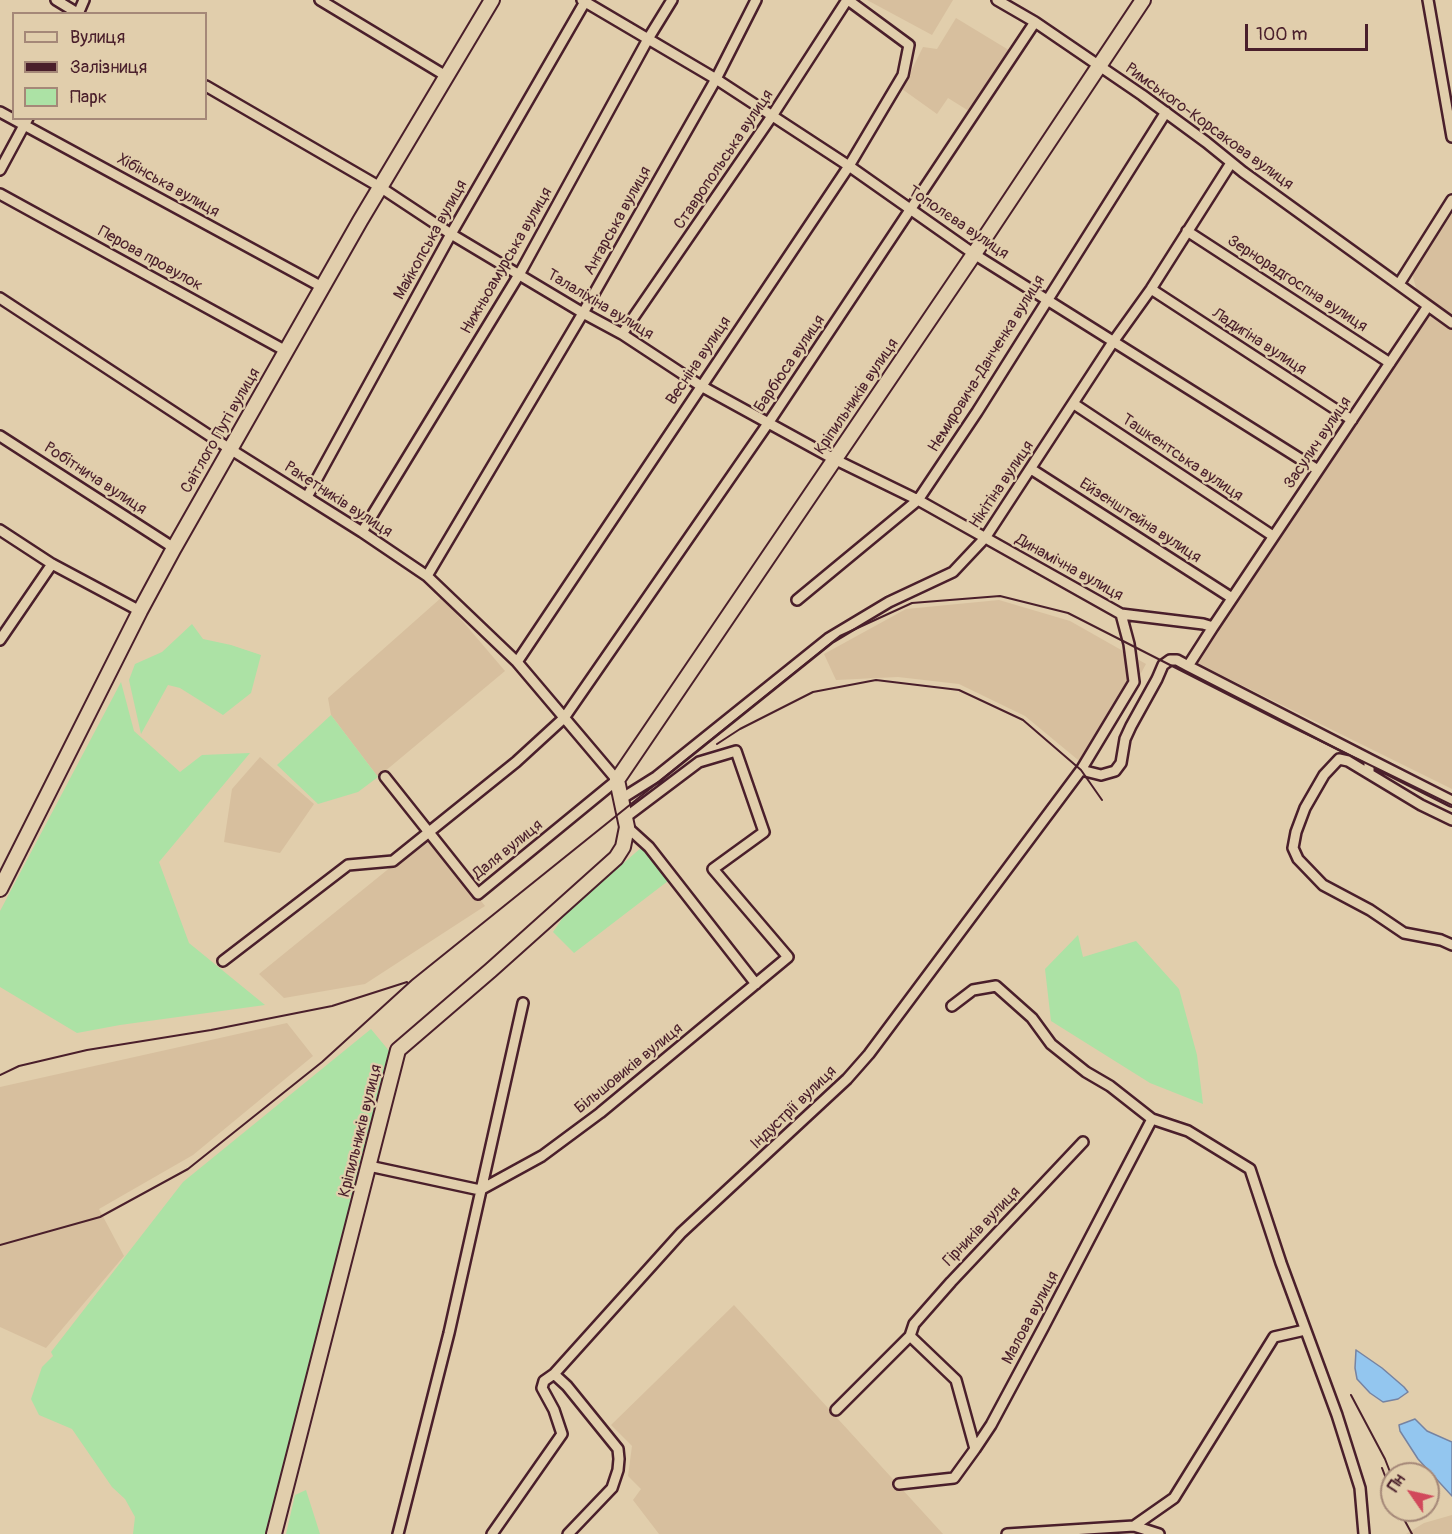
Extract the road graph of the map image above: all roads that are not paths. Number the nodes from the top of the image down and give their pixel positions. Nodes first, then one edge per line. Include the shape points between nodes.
1 (56, 0) edge
2 (320, 0) edge
3 (492, 0) edge
4 (672, 0) edge
5 (756, 0) edge
6 (848, 0) edge
7 (997, 0) edge
8 (1143, 0) edge
9 (1428, 0) edge
10 (584, 1) edge
11 (76, 12) edge
12 (1035, 22) junction
13 (648, 39) junction
14 (1099, 65) junction
15 (446, 76) junction
16 (716, 78) junction
17 (207, 87) edge
18 (1166, 112) junction
19 (772, 116) junction
20 (26, 122) edge
21 (1452, 137) edge
22 (1231, 163) junction
23 (849, 166) junction
24 (0, 170) edge
25 (380, 187) junction
26 (0, 194) edge
27 (1452, 200) edge
28 (911, 210) junction
29 (1187, 231) junction
30 (451, 234) junction
31 (974, 254) junction
32 (520, 273) junction
33 (1399, 284) junction
34 (322, 287) junction
35 (1150, 290) junction
36 (0, 298) edge
37 (1046, 300) junction
38 (1428, 306) junction
39 (584, 313) junction
40 (1452, 323) edge
41 (622, 334) junction
42 (1113, 342) junction
43 (286, 351) junction
44 (1390, 363) junction
45 (701, 386) junction
46 (1074, 404) junction
47 (1352, 420) junction
48 (769, 422) junction
49 (0, 436) edge
50 (230, 449) junction
51 (834, 459) junction
52 (1031, 469) junction
53 (1318, 470) junction
54 (307, 497) junction
55 (918, 500) junction
56 (0, 530) edge
57 (362, 532) junction
58 (1274, 536) junction
59 (985, 538) junction
60 (174, 548) junction
61 (52, 564) junction
62 (427, 576) junction
63 (1232, 598) junction
64 (797, 600) dead end
65 (140, 610) junction
66 (1121, 614) junction
67 (1213, 627) junction
68 (0, 640) edge
69 (517, 662) junction
70 (1188, 666) junction
71 (564, 718) junction
72 (1369, 759) junction
73 (1081, 770) junction
74 (1369, 773) junction
75 (384, 777) dead end
76 (617, 780) junction
77 (621, 799) junction
78 (1452, 801) edge
79 (1452, 820) edge
80 (626, 822) junction
81 (429, 833) junction
82 (1, 887) edge
83 (1452, 945) edge
84 (223, 961) dead end
85 (756, 984) junction
86 (523, 1003) dead end
87 (952, 1006) dead end
88 (1152, 1119) junction
89 (1083, 1142) dead end
90 (369, 1166) junction
91 (480, 1190) junction
92 (1305, 1330) junction
93 (910, 1336) junction
94 (554, 1374) junction
95 (836, 1410) dead end
96 (975, 1449) junction
97 (898, 1484) dead end
98 (1134, 1526) junction
99 (274, 1534) edge
100 (398, 1534) edge
101 (492, 1534) edge
102 (568, 1534) edge
103 (1007, 1534) edge
104 (1159, 1534) edge
105 (1364, 1534) edge

1 - 11 street
2 - 15 street
3 - 15 street, Світлого Путі вулиця
4 - 13 street, Нижньоамурська вулиця
5 - 16 street, Ангарська вулиця
6 - 19 street, Ставропольська вулиця
6 - 23 street, Весніна вулиця via 909,45 903,75
7 - 12 street, Римського-Корсакова вулиця
8 - 14 street, Кріпильників вулиця
9 - 21 street
10 - 13 street, Тополєва вулиця
10 - 30 street, Майкопська вулиця
12 - 14 street, Римського-Корсакова вулиця
12 - 28 street, Барбюса вулиця
13 - 16 street, Тополєва вулиця
13 - 32 street, Нижньоамурська вулиця
14 - 18 street, Римського-Корсакова вулиця
14 - 31 street, Кріпильників вулиця
15 - 25 street, Світлого Путі вулиця
16 - 19 street, Тополєва вулиця
16 - 39 street, Ангарська вулиця
17 - 25 street, Талаліхіна вулиця
18 - 22 street, Римського-Корсакова вулиця
18 - 37 street, Немировича-Данченка вулиця
19 - 23 street, Тополєва вулиця
19 - 41 street, Ставропольська вулиця
20 - 24 street
20 - 34 street, Хібінська вулиця
22 - 29 street, Нікітіна вулиця
22 - 33 street, Римського-Корсакова вулиця
23 - 28 street, Тополєва вулиця
23 - 45 street, Весніна вулиця
25 - 30 street, Талаліхіна вулиця
25 - 34 street, Світлого Путі вулиця
26 - 43 street, Перова провулок
27 - 33 street
28 - 31 street, Тополєва вулиця
28 - 48 street, Барбюса вулиця
29 - 35 street, Нікітіна вулиця
29 - 44 street, Зернорадгоспна вулиця
30 - 32 street, Талаліхіна вулиця
30 - 54 street, Майкопська вулиця
31 - 37 street, Тополєва вулиця
31 - 51 street, Кріпильників вулиця
32 - 39 street, Талаліхіна вулиця
32 - 57 street, Нижньоамурська вулиця
33 - 38 street, Римського-Корсакова вулиця
34 - 43 street, Світлого Путі вулиця
35 - 42 street, Нікітіна вулиця
35 - 47 street, Ладигіна вулиця
36 - 50 street, Ракетників вулиця
37 - 42 street, Тополєва вулиця
37 - 55 street, Немировича-Данченка вулиця
38 - 40 street, Римського-Корсакова вулиця
38 - 44 street, Засулич вулиця
39 - 41 street, Талаліхіна вулиця
39 - 62 street, Ангарська вулиця
41 - 45 street, Талаліхіна вулиця
42 - 46 street, Нікітіна вулиця
42 - 53 street, Тополєва вулиця
43 - 50 street, Світлого Путі вулиця
44 - 47 street, Засулич вулиця
45 - 48 street, Талаліхіна вулиця
45 - 69 street, Весніна вулиця
46 - 52 street, Нікітіна вулиця
46 - 58 street, Ташкентська вулиця
47 - 53 street, Засулич вулиця
48 - 51 street, Талаліхіна вулиця
48 - 71 street, Барбюса вулиця
49 - 60 street, Робітнича вулиця
50 - 54 street, Ракетників вулиця
50 - 60 street, Світлого Путі вулиця
51 - 55 street, Талаліхіна вулиця
51 - 76 street, Кріпильників вулиця
52 - 59 street, Нікітіна вулиця
52 - 63 street, Ейзенштейна вулиця
53 - 58 street, Засулич вулиця
54 - 57 street, Ракетників вулиця
55 - 59 street, Талаліхіна вулиця
55 - 64 street, Немировича-Данченка вулиця
56 - 61 street
57 - 62 street, Ракетників вулиця
58 - 63 street, Засулич вулиця
59 - 66 street, Динамічна вулиця
59 - 77 street, Нікітіна вулиця via 953,572 829,638 656,777
60 - 65 street, Світлого Путі вулиця
61 - 65 street
61 - 68 street
62 - 69 street, Ракетників вулиця
63 - 67 street
65 - 82 street, Світлого Путі вулиця
66 - 67 street, Динамічна вулиця
66 - 73 street, Індустрії вулиця via 1134,682
67 - 70 street
69 - 71 street, Ракетників вулиця
70 - 72 street
70 - 73 street via 1177,660 1163,665 1125,739 1121,763 1115,771 1101,775
71 - 76 street, Ракетників вулиця
71 - 81 street
72 - 74 street
72 - 78 street
73 - 94 street, Індустрії вулиця via 869,1054 681,1233
74 - 79 street
74 - 83 street via 1348,761 1335,761 1305,808 1296,832 1293,848 1298,860 1323,885 1404,933
75 - 81 street, Даля вулиця
76 - 77 street
76 - 81 street, Даля вулиця via 477,894
77 - 80 street
80 - 85 street
80 - 85 street, Більшовиків вулиця via 699,762 736,751 764,832 713,869 788,957
80 - 90 street, Кріпильників вулиця via 623,847 616,858 398,1050
81 - 84 street via 393,861 348,865
85 - 91 street, Більшовиків вулиця via 600,1113 542,1156
86 - 91 street
87 - 88 street via 973,990 996,986 1032,1018 1051,1044
88 - 92 street via 1188,1131 1250,1169
88 - 96 street, Малова вулиця
89 - 93 street, Гірників вулиця via 951,1281 914,1324
90 - 91 street
90 - 99 street, Кріпильників вулиця
91 - 100 street via 449,1333
92 - 98 street via 1274,1337 1174,1497
92 - 105 street via 1360,1488
93 - 95 street, Гірників вулиця
93 - 96 street via 956,1380
94 - 101 street, Індустрії вулиця via 544,1381 542,1388 562,1434
94 - 102 street via 618,1449 618,1470 612,1488
96 - 97 street, Малова вулиця via 954,1478
98 - 103 street
98 - 104 street

